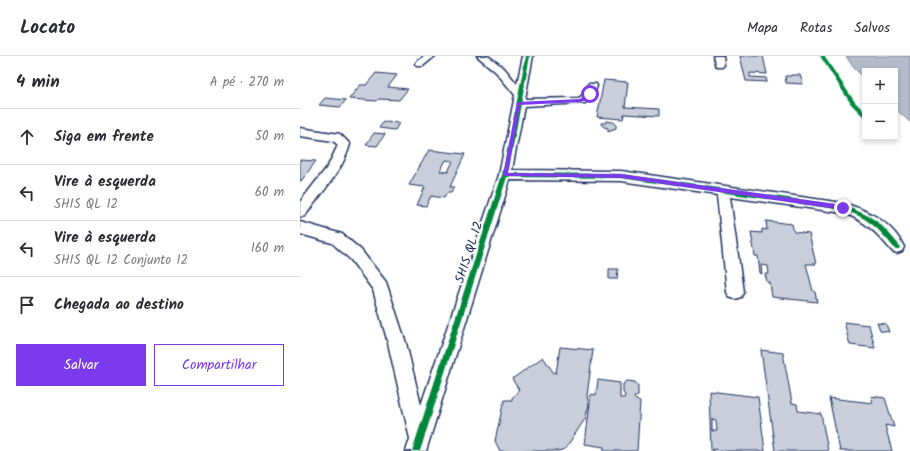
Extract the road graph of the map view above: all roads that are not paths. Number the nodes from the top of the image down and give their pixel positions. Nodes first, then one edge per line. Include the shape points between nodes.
1 (430, 56) edge
2 (482, 56) edge
3 (528, 56) edge
4 (420, 64) dead end
5 (592, 86) dead end
6 (519, 99) junction
7 (300, 132) edge
8 (505, 175) junction
9 (723, 192) junction
10 (300, 212) edge
11 (300, 228) edge
12 (897, 248) dead end
13 (735, 292) dead end
14 (418, 445) edge

1 - 4 street
2 - 6 street via 500,70
3 - 6 street, SHIS QL 12
5 - 6 street via 590,94 581,101
6 - 8 street, SHIS QL 12
7 - 10 street via 336,137 344,144 334,164
8 - 9 street via 621,176
8 - 14 street, SHIS QL 12
9 - 12 street via 858,212 868,216 881,228
9 - 13 street
11 - 14 street via 336,238 356,255 380,287 397,343

